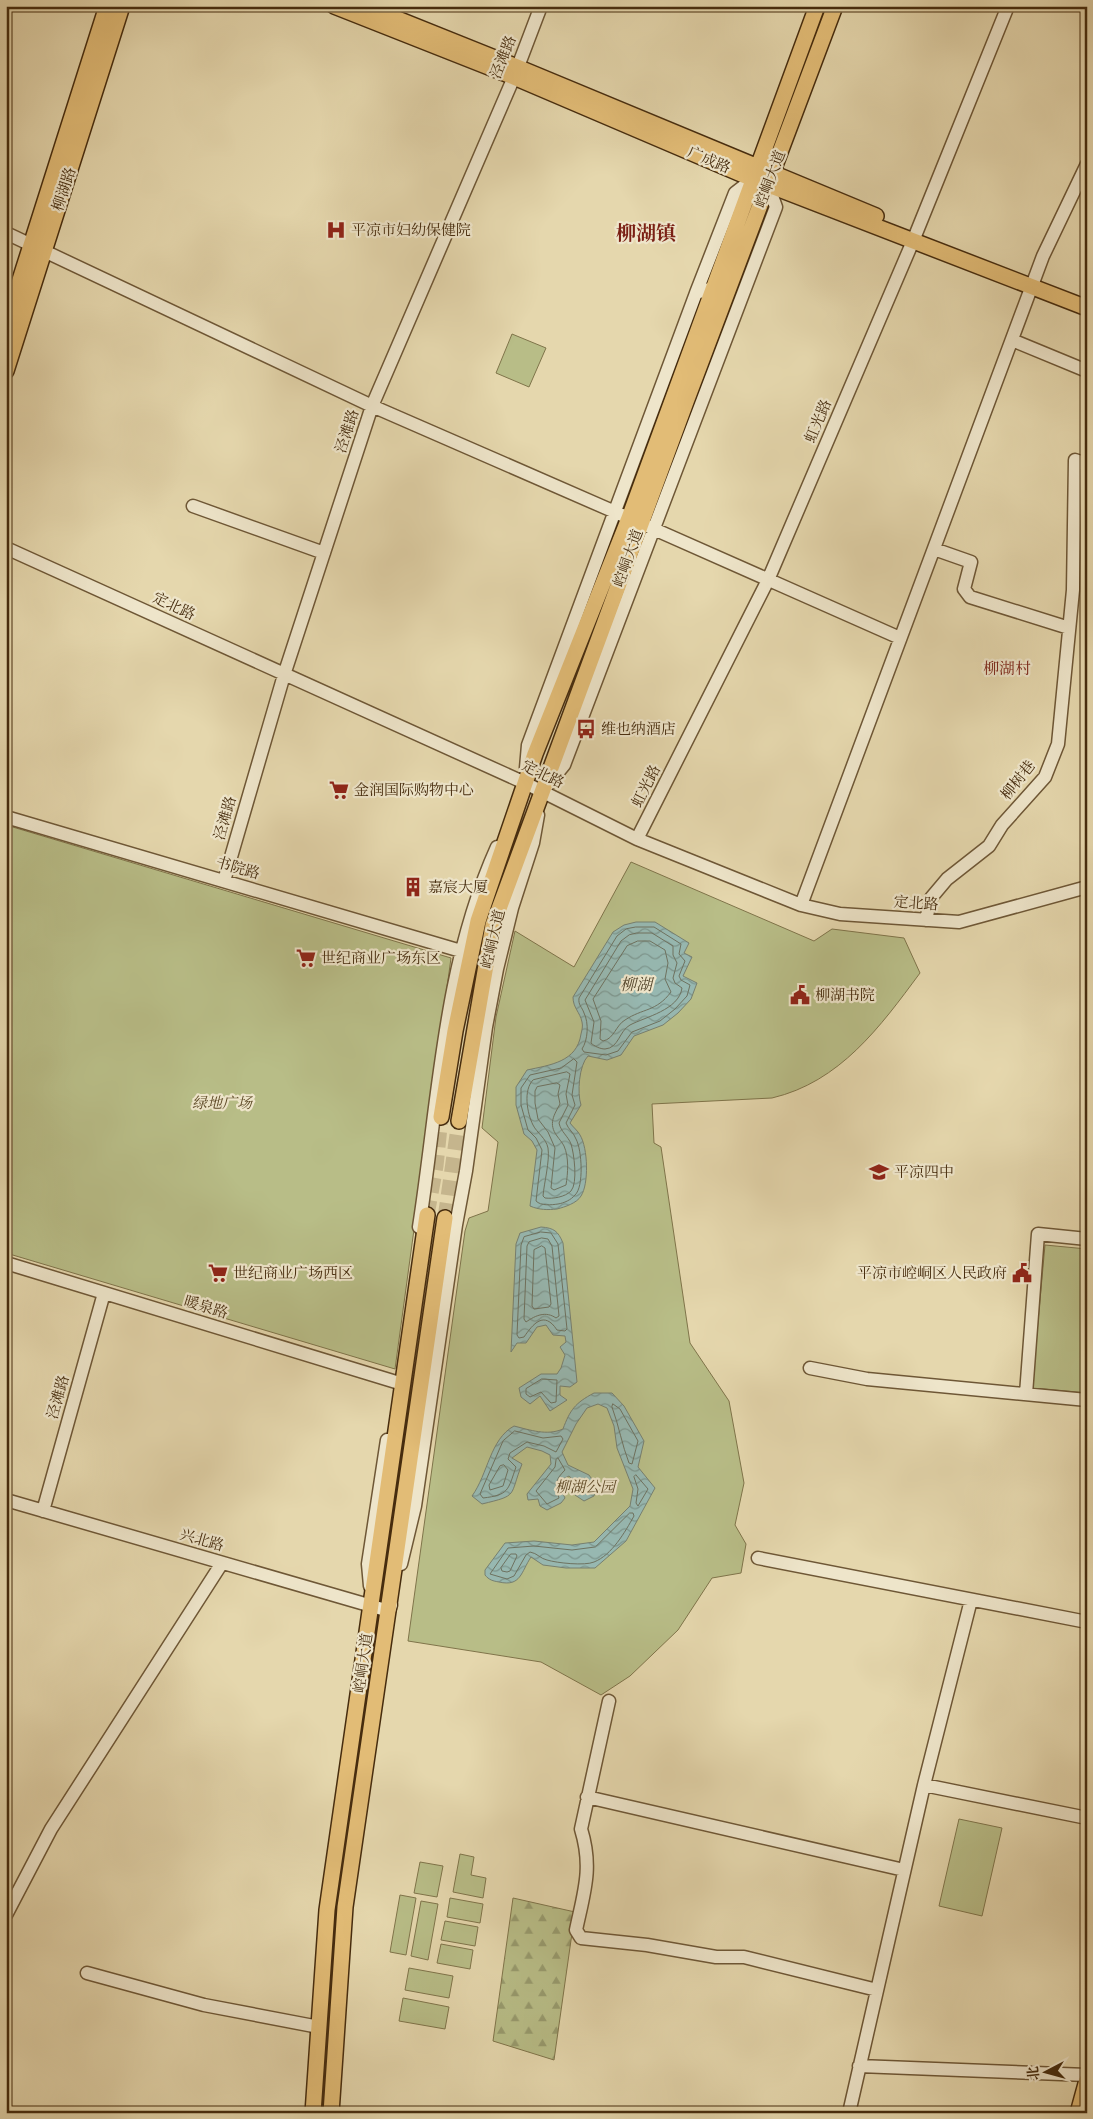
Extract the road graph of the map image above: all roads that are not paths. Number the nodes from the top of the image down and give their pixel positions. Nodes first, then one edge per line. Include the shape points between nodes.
1 (107, 6) edge
2 (122, 6) edge
3 (334, 6) edge
4 (365, 6) edge
5 (541, 6) edge
6 (817, 6) edge
7 (835, 6) edge
8 (1008, 6) edge
9 (515, 72) junction
10 (1087, 164) edge
11 (755, 173) junction
12 (770, 179) junction
13 (6, 233) edge
14 (915, 237) junction
15 (38, 248) junction
16 (1033, 282) junction
17 (713, 288) junction
18 (696, 292) junction
19 (1087, 298) edge
20 (1087, 308) edge
21 (6, 324) edge
22 (1012, 340) junction
23 (6, 371) edge
24 (1087, 371) edge
25 (372, 406) junction
26 (1081, 462) edge
27 (193, 506) dead end
28 (614, 512) junction
29 (641, 524) junction
30 (6, 548) edge
31 (934, 549) junction
32 (324, 553) junction
33 (768, 580) junction
34 (1069, 628) junction
35 (900, 638) junction
36 (284, 675) junction
37 (526, 783) junction
38 (543, 791) junction
39 (6, 817) edge
40 (638, 839) junction
41 (224, 881) junction
42 (1087, 888) edge
43 (801, 905) junction
44 (926, 920) junction
45 (461, 951) junction
46 (441, 1117) tunnel mouth
47 (460, 1121) tunnel mouth
48 (427, 1215) tunnel mouth
49 (445, 1218) tunnel mouth
50 (1087, 1239) edge
51 (6, 1263) edge
52 (104, 1292) junction
53 (810, 1368) dead end
54 (396, 1382) junction
55 (1026, 1394) junction
56 (1087, 1400) edge
57 (6, 1500) edge
58 (43, 1511) junction
59 (758, 1558) dead end
60 (222, 1563) junction
61 (971, 1600) junction
62 (372, 1606) junction
63 (389, 1611) junction
64 (1087, 1622) edge
65 (609, 1701) dead end
66 (924, 1785) junction
67 (587, 1797) junction
68 (1087, 1818) edge
69 (904, 1870) junction
70 (6, 1915) edge
71 (87, 1973) dead end
72 (877, 1990) junction
73 (319, 2027) junction
74 (859, 2066) junction
75 (1087, 2075) edge
76 (1087, 2080) edge
77 (1087, 2108) edge
78 (313, 2113) edge
79 (331, 2113) edge
80 (849, 2113) edge
81 (1078, 2113) edge
82 (1085, 2113) edge

1 - 15 main road, 柳湖路
2 - 15 main road, 柳湖路
3 - 9 main road, 广成路
4 - 9 main road, 广成路
5 - 9 street, 泾滩路
6 - 11 main road, 崆峒大道
7 - 12 main road, 崆峒大道
8 - 14 street, 虹光路
9 - 11 main road, 广成路
9 - 25 street, 泾滩路
10 - 16 street
11 - 12 main road, 广成路
11 - 17 main road, 崆峒大道
11 - 18 street via 735,193
12 - 14 main road, 广成路
12 - 29 main road, 崆峒大道
13 - 15 street
14 - 16 main road, 广成路
14 - 33 street, 虹光路
15 - 21 main road, 柳湖路
15 - 23 main road, 柳湖路
15 - 25 street
16 - 19 main road, 广成路
16 - 20 main road, 广成路
16 - 22 street
17 - 18 street
17 - 29 main road, 崆峒大道
18 - 28 street
22 - 24 street
22 - 31 street
25 - 28 street
25 - 32 street, 泾滩路
26 - 34 street, 柳树巷
27 - 32 street
28 - 29 street
28 - 37 street via 528,745
29 - 33 street
29 - 37 main road, 崆峒大道 via 535,754
29 - 38 main road, 崆峒大道
30 - 36 street, 定北路
31 - 34 street via 971,562 964,589 970,596
31 - 35 street
32 - 36 street, 泾滩路
33 - 35 street
33 - 40 street, 虹光路
34 - 44 street, 柳树巷 via 1058,744 1044,777 1002,825 989,846 946,879 931,898
35 - 43 street
36 - 37 street, 定北路
36 - 41 street, 泾滩路
37 - 38 street, 定北路
37 - 45 street via 480,884
37 - 46 main road, 崆峒大道 via 478,921 454,1031
38 - 40 street, 定北路
38 - 47 main road, 崆峒大道 via 494,925
38 - 63 street via 534,843 496,969 415,1506
39 - 41 street, 书院路
40 - 43 street, 定北路
41 - 45 street, 书院路
42 - 44 street, 定北路 via 958,922
43 - 44 street, 定北路 via 840,914
45 - 54 street via 447,1020
48 - 62 main road, 崆峒大道
49 - 63 main road, 崆峒大道
50 - 55 street via 1038,1234
51 - 52 street, 暖泉路
52 - 54 street, 暖泉路
52 - 58 street, 泾滩路
53 - 55 street via 867,1379
54 - 62 street via 368,1564
55 - 56 street
57 - 58 street, 兴北路
58 - 60 street, 兴北路
59 - 61 street
60 - 62 street, 兴北路
60 - 70 street via 50,1829
61 - 64 street
61 - 66 street
62 - 63 street, 兴北路
62 - 73 main road, 崆峒大道 via 327,1910
63 - 79 main road, 崆峒大道 via 345,1907
65 - 67 street
66 - 68 street
66 - 69 street
67 - 69 street
67 - 72 street via 581,1829 587,1848 588,1871 576,1930 581,1938 716,1957 744,1957
69 - 72 street
71 - 73 street via 204,2005
72 - 74 street
73 - 78 main road, 崆峒大道
74 - 75 street
74 - 80 street
76 - 81 main road
77 - 82 main road

